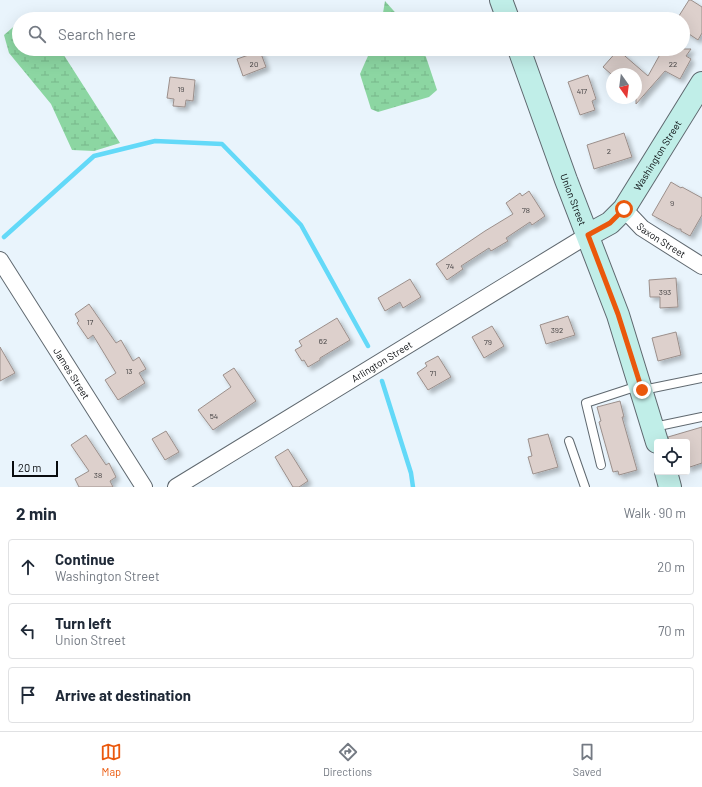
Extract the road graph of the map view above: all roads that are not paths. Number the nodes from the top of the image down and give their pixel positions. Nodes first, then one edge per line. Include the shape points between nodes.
1 (501, 0) edge
2 (505, 12) edge
3 (522, 56) edge
4 (702, 83) edge
5 (624, 209) junction
6 (588, 235) junction
7 (0, 260) edge
8 (702, 266) edge
9 (702, 378) edge
10 (641, 388) junction
11 (702, 417) edge
12 (655, 435) edge
13 (569, 441) dead end
14 (601, 465) dead end
15 (667, 475) edge
16 (144, 487) edge
17 (176, 487) edge
18 (585, 487) edge
19 (670, 487) edge

1 - 2 main road
3 - 6 main road, Union Street
4 - 5 main road, Washington Street
5 - 6 main road, Washington Street via 610,223
5 - 8 street, Saxon Street via 642,228
6 - 10 main road, Union Street via 618,314
6 - 17 street, Arlington Street
7 - 16 street, James Street
9 - 10 lane
10 - 12 main road, Union Street
10 - 14 lane via 586,403
11 - 12 lane
13 - 18 lane
15 - 19 main road

